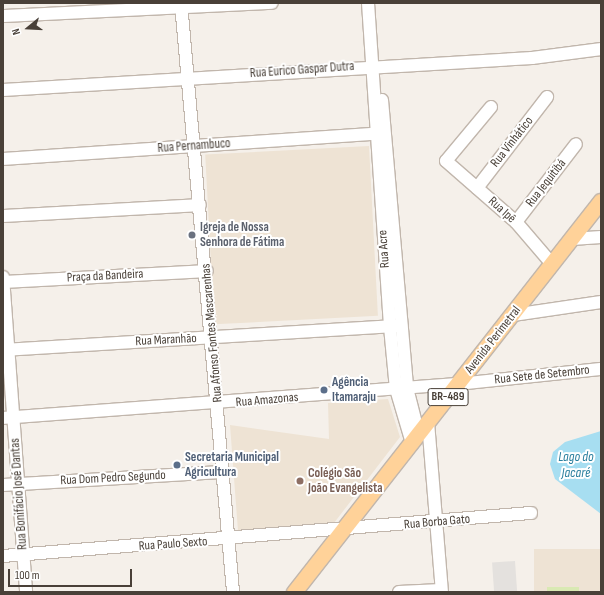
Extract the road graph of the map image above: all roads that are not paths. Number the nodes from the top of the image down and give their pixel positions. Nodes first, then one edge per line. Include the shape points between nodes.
1 (272, 3) edge
2 (368, 3) edge
3 (181, 5) edge
4 (3, 16) edge
5 (601, 49) edge
6 (375, 61) junction
7 (190, 78) junction
8 (3, 90) edge
9 (547, 97) dead end
10 (490, 107) dead end
11 (380, 133) junction
12 (576, 144) dead end
13 (195, 146) junction
14 (3, 159) edge
15 (477, 188) junction
16 (601, 201) edge
17 (200, 205) junction
18 (3, 216) edge
19 (516, 222) junction
20 (601, 236) edge
21 (572, 239) junction
22 (552, 264) junction
23 (207, 271) junction
24 (3, 277) edge
25 (3, 282) edge
26 (601, 302) edge
27 (512, 315) junction
28 (396, 326) junction
29 (212, 337) junction
30 (6, 349) edge
31 (601, 369) edge
32 (458, 384) junction
33 (402, 388) junction
34 (219, 404) junction
35 (8, 417) edge
36 (428, 422) junction
37 (416, 439) junction
38 (224, 472) junction
39 (18, 483) junction
40 (3, 484) edge
41 (531, 513) dead end
42 (436, 523) junction
43 (344, 531) junction
44 (229, 540) junction
45 (23, 555) junction
46 (3, 556) edge
47 (441, 591) edge
48 (26, 592) edge
49 (233, 592) edge
50 (294, 592) edge
51 (399, 592) edge

1 - 3 street
2 - 6 street, Rua Acre
3 - 4 street
3 - 7 street, Rua Afonso Fontes Mascarenhas
5 - 6 street, Rua Eurico Gaspar Dutra via 532,58
6 - 7 street, Rua Eurico Gaspar Dutra
6 - 11 street, Rua Acre
7 - 8 street, Rua Eurico Gaspar Dutra
7 - 13 street, Rua Afonso Fontes Mascarenhas
9 - 15 street, Rua Vinhático
10 - 15 street, Rua Ipê via 446,161
11 - 13 street, Rua Pernambuco
11 - 28 street, Rua Acre
12 - 19 street, Rua Jequitibá
13 - 14 street, Rua Pernambuco
13 - 17 street, Rua Afonso Fontes Mascarenhas
15 - 19 street, Rua Ipê
16 - 21 main road, Avenida Perimetral / BR-489
17 - 18 street
17 - 23 street, Rua Afonso Fontes Mascarenhas
19 - 22 street, Rua Ipê
20 - 21 street
21 - 22 main road, Avenida Perimetral / BR-489
22 - 27 main road, Avenida Perimetral / BR-489
23 - 25 street, Praça da Bandeira
23 - 29 street, Rua Afonso Fontes Mascarenhas
24 - 25 street, Rua Bonifácio José Dantas
25 - 30 street, Rua Bonifácio José Dantas
26 - 27 street
27 - 32 main road, Avenida Perimetral / BR-489
28 - 29 street, Rua Maranhão
28 - 33 street, Rua Acre
29 - 30 street, Rua Maranhão
29 - 34 street, Rua Afonso Fontes Mascarenhas
30 - 35 street, Rua Bonifácio José Dantas
31 - 32 street, Rua Sete de Setembro
32 - 33 street, Rua Amazonas
32 - 36 main road, Avenida Perimetral / BR-489
33 - 34 street, Rua Amazonas
33 - 37 street, Rua Acre
34 - 35 street, Rua Amazonas
34 - 38 street, Rua Afonso Fontes Mascarenhas
35 - 39 street, Rua Bonifácio José Dantas
36 - 37 main road, Avenida Perimetral / BR-489
36 - 42 street
37 - 43 main road, Avenida Perimetral / BR-489
38 - 39 street, Rua Dom Pedro Segundo
38 - 44 street, Rua Afonso Fontes Mascarenhas
39 - 40 street, Rua Dom Pedro Segundo
39 - 45 street, Rua Bonifácio José Dantas
41 - 42 street, Rua Borba Gato
42 - 43 street, Rua Borba Gato
42 - 47 street
43 - 44 street, Rua Paulo Sexto
43 - 50 main road, Avenida Perimetral / BR-489
44 - 45 street, Rua Paulo Sexto
44 - 49 street, Rua Afonso Fontes Mascarenhas
45 - 46 street, Rua Paulo Sexto
45 - 48 street, Rua Bonifácio José Dantas
47 - 51 street

